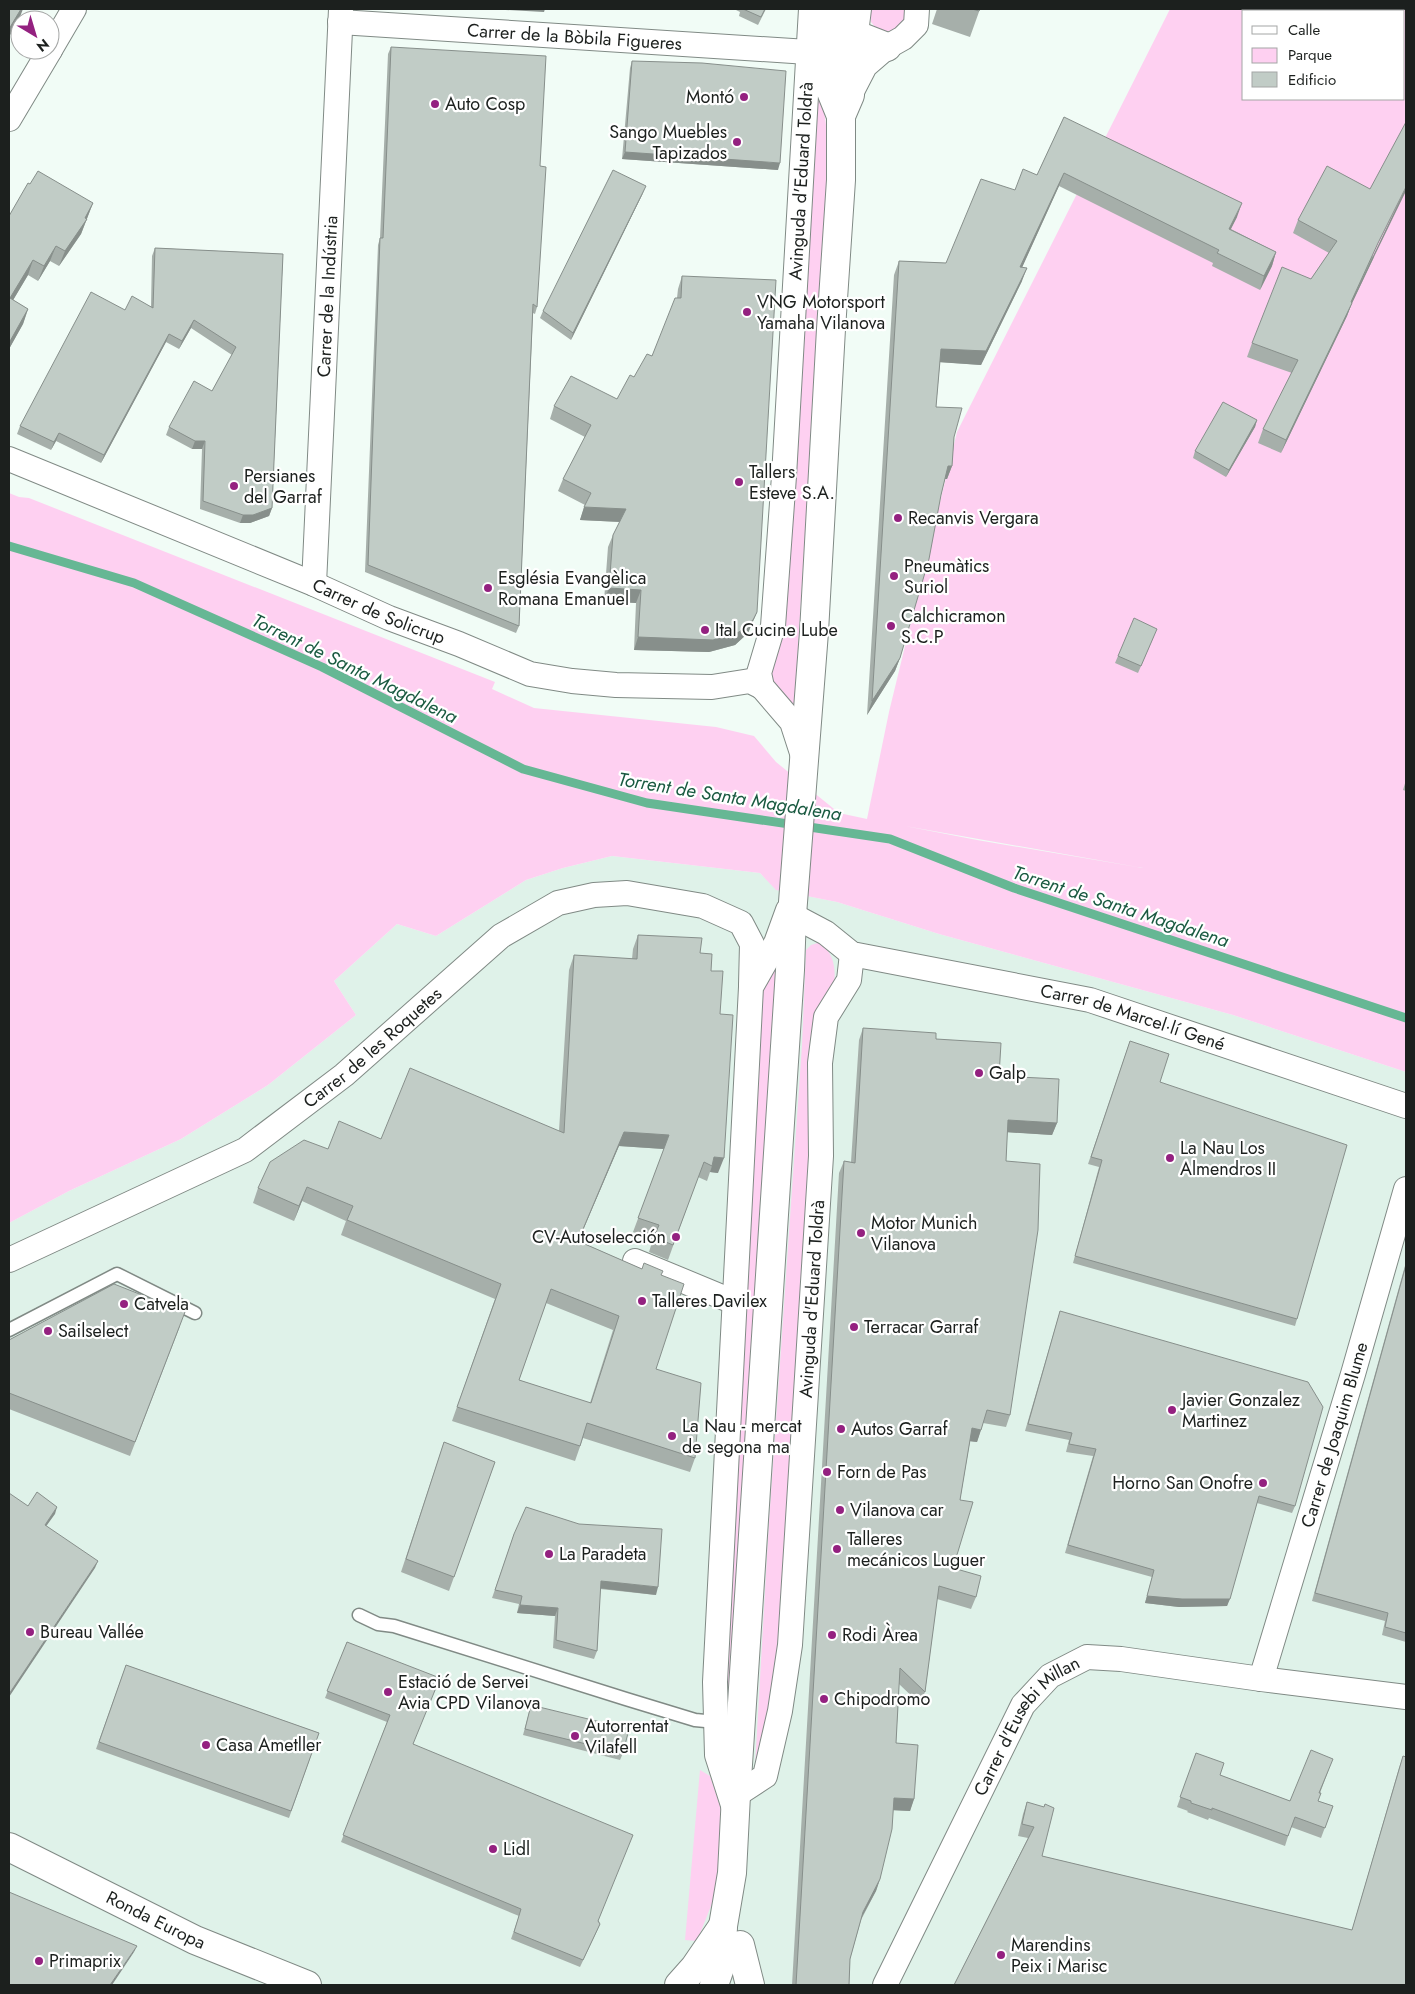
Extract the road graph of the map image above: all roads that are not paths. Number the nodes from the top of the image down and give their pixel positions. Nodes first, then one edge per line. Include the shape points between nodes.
1 (74, 9) edge
2 (811, 9) edge
3 (831, 9) edge
4 (841, 9) edge
5 (917, 9) edge
6 (340, 16) edge
7 (855, 22) edge
8 (60, 33) edge
9 (887, 47) junction
10 (808, 52) junction
11 (44, 60) edge
12 (845, 105) junction
13 (9, 119) edge
14 (9, 459) edge
15 (314, 584) junction
16 (762, 687) junction
17 (804, 757) junction
18 (793, 902) junction
19 (852, 954) junction
20 (751, 987) junction
21 (1406, 1106) edge
22 (1406, 1189) edge
23 (9, 1260) edge
24 (635, 1261) dead end
25 (734, 1302) junction
26 (195, 1312) dead end
27 (9, 1330) edge
28 (359, 1615) dead end
29 (1261, 1679) junction
30 (1406, 1697) edge
31 (716, 1722) junction
32 (736, 1804) junction
33 (9, 1847) edge
34 (732, 1935) junction
35 (307, 1985) edge
36 (679, 1985) edge
37 (714, 1985) edge
38 (735, 1985) edge
39 (750, 1985) edge
40 (884, 1985) edge

1 - 8 street
2 - 10 street, Avinguda d'Eduard Toldrà
3 - 12 street, Avinguda d'Eduard Toldrà via 828,84
4 - 7 street via 841,29
5 - 9 street, Avinguda d'Eduard Toldrà via 916,25 904,38
6 - 10 street, Carrer de la Bòbila Figueres
6 - 15 street, Carrer de la Indústria
7 - 9 street
7 - 12 street, Avinguda d'Eduard Toldrà
9 - 12 street, Avinguda d'Eduard Toldrà via 866,66
10 - 16 street, Avinguda d'Eduard Toldrà via 784,476 773,626 759,673
11 - 13 street
12 - 17 street, Avinguda d'Eduard Toldrà
14 - 15 street, Carrer de Solicrup
15 - 16 street, Carrer de Solicrup via 389,618 530,674 616,685 712,687 750,681
16 - 17 street, Avinguda d'Eduard Toldrà via 792,722
17 - 18 street, Avinguda d'Eduard Toldrà
18 - 19 street
18 - 20 street, Avinguda d'Eduard Toldrà via 776,943
18 - 32 street, Avinguda d'Eduard Toldrà
19 - 21 street, Carrer de Marcel·lí Gené via 1090,1000
19 - 32 street, Avinguda d'Eduard Toldrà via 849,980 826,1017 820,1063 822,1156 790,1645 765,1776
20 - 23 street, Carrer de les Roquetes via 752,944 741,923 703,906 627,893 594,895 558,903 501,936 344,1075 245,1150
20 - 25 street, Avinguda d'Eduard Toldrà
22 - 29 street, Carrer de Joaquim Blume
24 - 25 street
25 - 31 street, Avinguda d'Eduard Toldrà via 715,1682
26 - 27 lane via 117,1274
28 - 31 lane via 378,1624 394,1626 696,1720
29 - 30 street, Carrer d'Eusebi Millan
29 - 40 street, Carrer d'Eusebi Millan via 1121,1659 1087,1658 1050,1676 1023,1705
31 - 32 street, Avinguda d'Eduard Toldrà via 717,1756
32 - 34 street, Avinguda d'Eduard Toldrà
33 - 35 street, Ronda Europa via 195,1940
34 - 36 street
34 - 37 street, Avinguda d'Eduard Toldrà
34 - 38 street, Avinguda d'Eduard Toldrà
34 - 39 street

